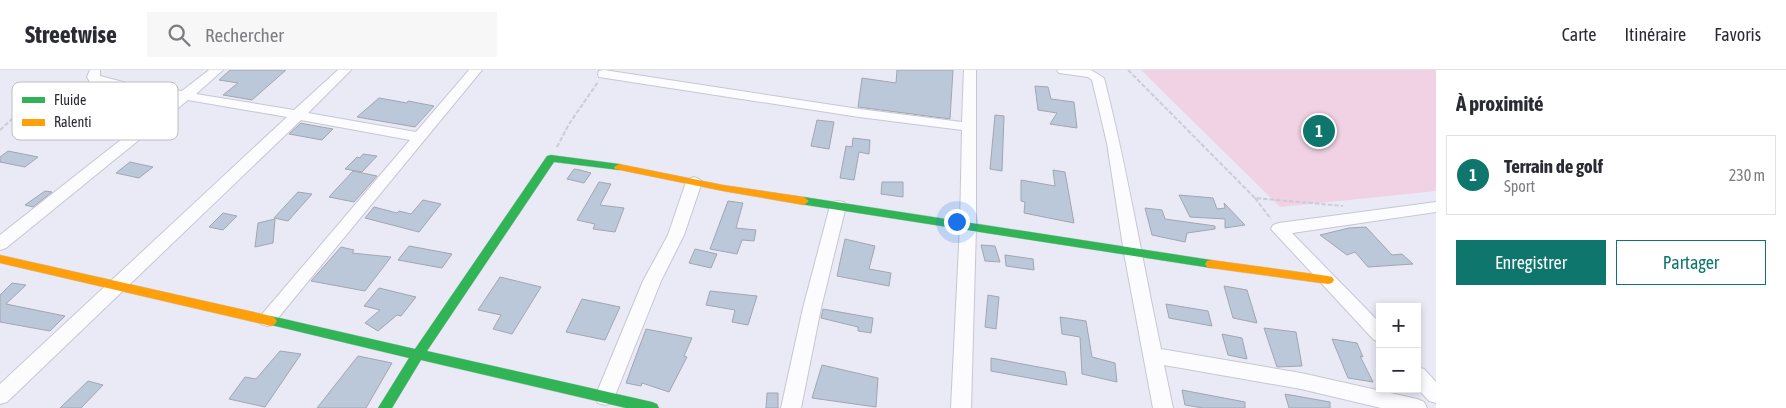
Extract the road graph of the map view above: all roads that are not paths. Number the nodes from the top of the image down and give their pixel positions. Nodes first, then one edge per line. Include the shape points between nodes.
1 (217, 70) edge
2 (345, 70) edge
3 (476, 70) edge
4 (970, 70) edge
5 (1064, 70) edge
6 (604, 74) road end
7 (95, 75) road end
8 (114, 82) edge
9 (178, 94) edge
10 (186, 95) junction
11 (178, 101) edge
12 (297, 114) junction
13 (968, 127) junction
14 (418, 137) junction
15 (130, 140) edge
16 (694, 182) junction
17 (838, 206) junction
18 (1434, 209) edge
19 (968, 226) junction
20 (0, 244) edge
21 (1132, 253) junction
22 (0, 259) edge
23 (1328, 280) junction
24 (116, 286) junction
25 (267, 319) junction
26 (1376, 332) edge
27 (418, 354) junction
28 (1154, 356) junction
29 (1421, 379) edge
30 (1436, 395) edge
31 (0, 396) edge
32 (605, 397) junction
33 (385, 408) edge
34 (652, 408) edge
35 (791, 408) edge
36 (961, 408) edge
37 (1163, 408) edge
38 (1417, 408) edge

1 - 10 street
2 - 12 street
3 - 14 street
4 - 13 street
5 - 21 street via 1098,78 1114,143
6 - 13 street via 860,114
7 - 8 street
9 - 10 street
10 - 11 street
10 - 12 street
12 - 14 street
12 - 24 street
13 - 19 street
14 - 25 street
15 - 20 street
16 - 17 street
16 - 27 street via 641,170 551,158
16 - 32 street via 676,235 652,281
17 - 19 street
17 - 35 street
18 - 23 street via 1279,229
19 - 21 street
19 - 36 street
21 - 23 street
21 - 28 street
22 - 24 street
23 - 26 street
24 - 25 street
24 - 31 street
25 - 27 street
27 - 32 street
27 - 33 street
28 - 37 street
28 - 38 street via 1301,381
29 - 30 street
32 - 34 street

